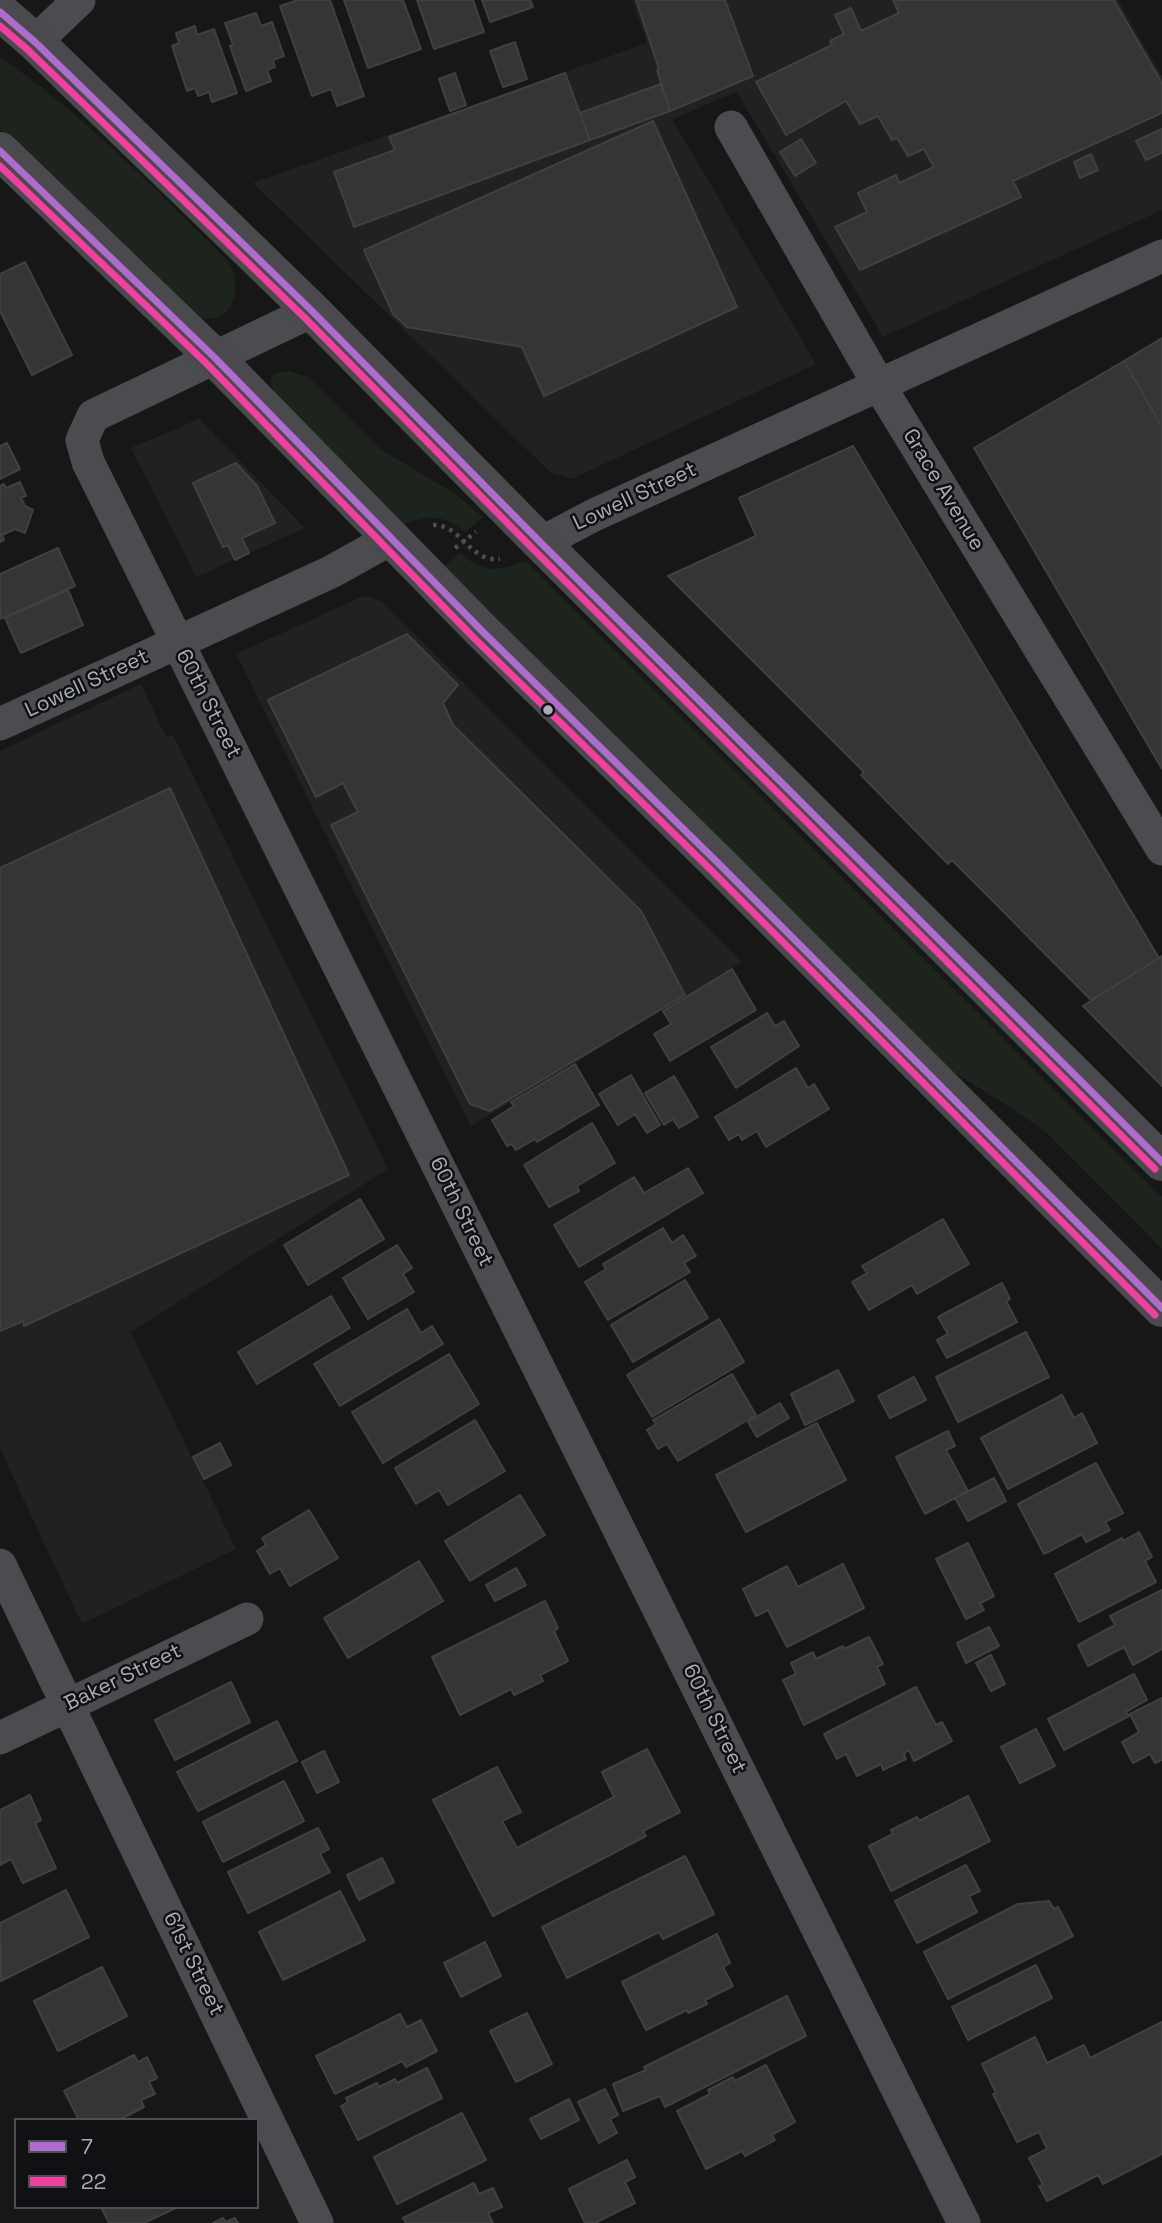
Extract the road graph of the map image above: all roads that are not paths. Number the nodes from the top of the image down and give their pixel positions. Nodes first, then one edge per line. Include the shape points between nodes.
1 (79, 0) edge
2 (0, 12) edge
3 (35, 42) junction
4 (731, 127) dead end
5 (0, 151) edge
6 (1162, 256) edge
7 (312, 311) junction
8 (215, 357) junction
9 (879, 385) junction
10 (392, 538) junction
11 (541, 543) junction
12 (177, 642) junction
13 (0, 724) edge
14 (1162, 849) edge
15 (1162, 1162) edge
16 (1162, 1308) edge
17 (0, 1565) edge
18 (247, 1619) dead end
19 (67, 1704) junction
20 (0, 1738) edge
21 (317, 2223) edge
22 (964, 2223) edge

1 - 3 street
2 - 3 main road
3 - 7 main road
4 - 9 street, Grace Avenue
5 - 8 main road
6 - 9 street, Lowell Street
7 - 8 street, 60th Street
7 - 11 main road
8 - 10 main road
8 - 12 street, 60th Street via 93,416 82,440 88,462
9 - 11 street, Lowell Street
9 - 14 street, Grace Avenue
10 - 12 street, Lowell Street via 331,572
10 - 16 main road
11 - 15 main road
12 - 13 street, Lowell Street
12 - 22 street, 60th Street
17 - 19 street, 61st Street
18 - 19 street, Baker Street
19 - 20 street, Baker Street
19 - 21 street, 61st Street

